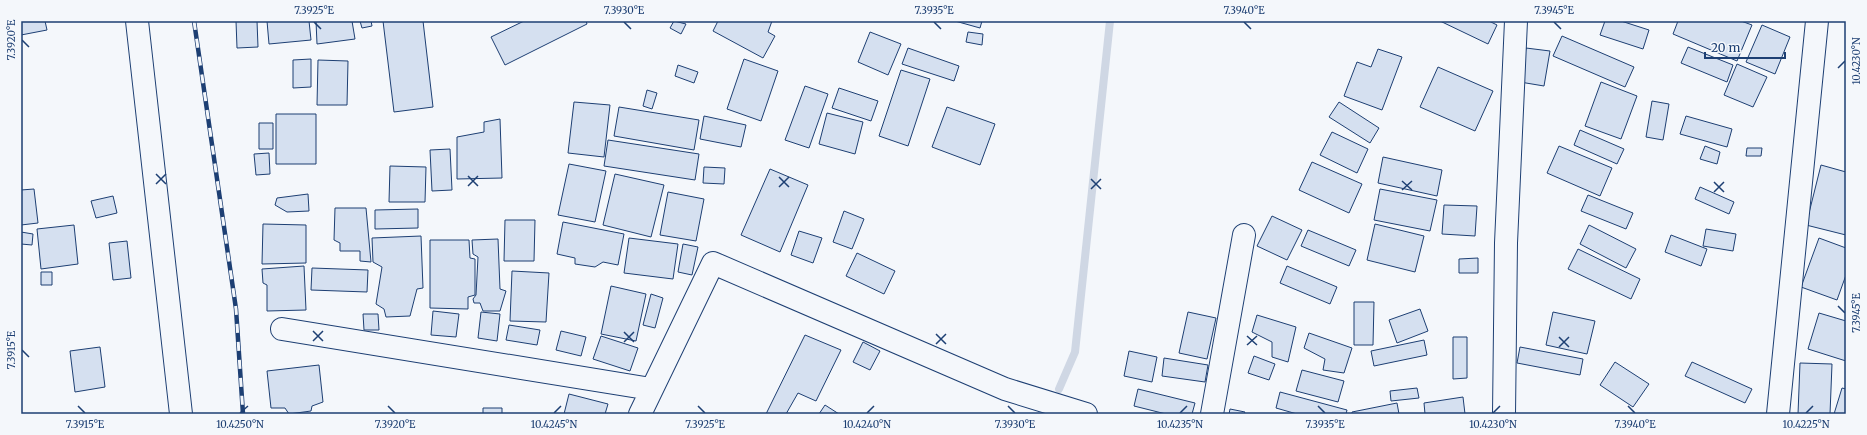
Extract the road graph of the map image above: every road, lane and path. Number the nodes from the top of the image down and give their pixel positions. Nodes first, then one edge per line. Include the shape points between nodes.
1 (137, 21) edge
2 (1516, 21) edge
3 (1817, 21) edge
4 (1244, 235) dead end
5 (282, 329) dead end
6 (651, 389) junction
7 (181, 414) edge
8 (640, 414) edge
9 (1086, 414) edge
10 (1212, 414) edge
11 (1504, 414) edge
12 (1778, 414) edge

1 - 7 street
2 - 11 street via 1506,243
3 - 12 street
4 - 10 street
5 - 6 street
6 - 8 street
6 - 9 street via 713,263 1005,389

